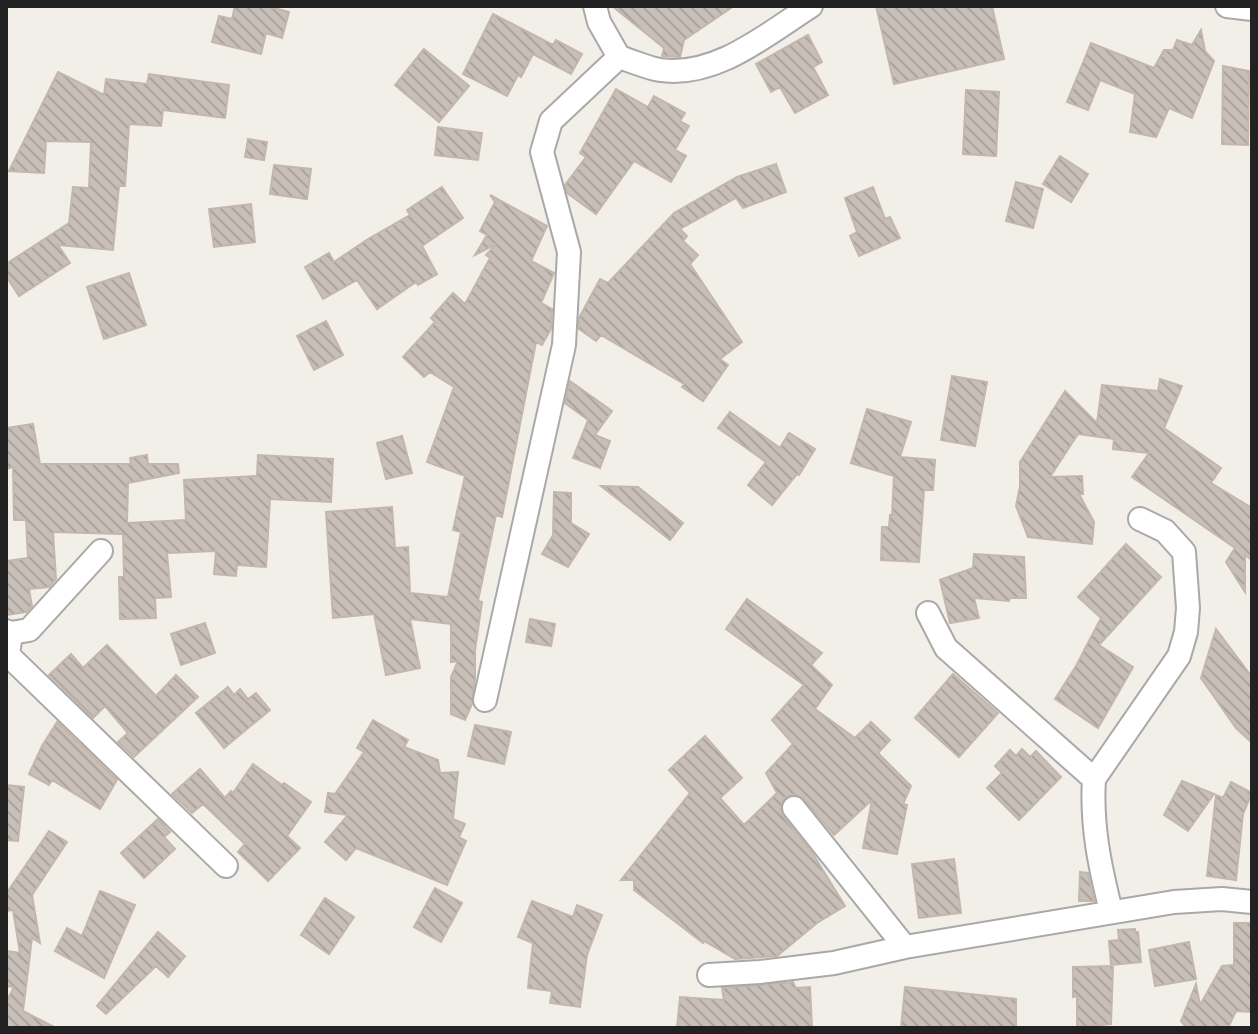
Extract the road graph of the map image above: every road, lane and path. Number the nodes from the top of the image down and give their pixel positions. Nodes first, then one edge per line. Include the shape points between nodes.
1 (595, 6) edge
2 (811, 6) edge
3 (1227, 6) edge
4 (1252, 9) edge
5 (619, 57) junction
6 (1140, 519) dead end
7 (101, 551) dead end
8 (928, 613) dead end
9 (8, 643) edge
10 (485, 700) dead end
11 (1094, 779) junction
12 (794, 808) dead end
13 (226, 866) dead end
14 (1252, 902) edge
15 (1111, 911) junction
16 (905, 947) junction
17 (709, 975) dead end

1 - 5 street
2 - 5 street via 732,56 695,68 661,70
3 - 4 street
5 - 10 street via 551,121 542,152 569,252 564,345
6 - 11 street via 1165,531 1184,552 1186,632 1179,656
7 - 9 street via 29,630
8 - 11 street via 946,648
9 - 13 street
11 - 15 street via 1097,854
12 - 16 street
14 - 15 street via 1174,902
15 - 16 street
16 - 17 street via 834,963

